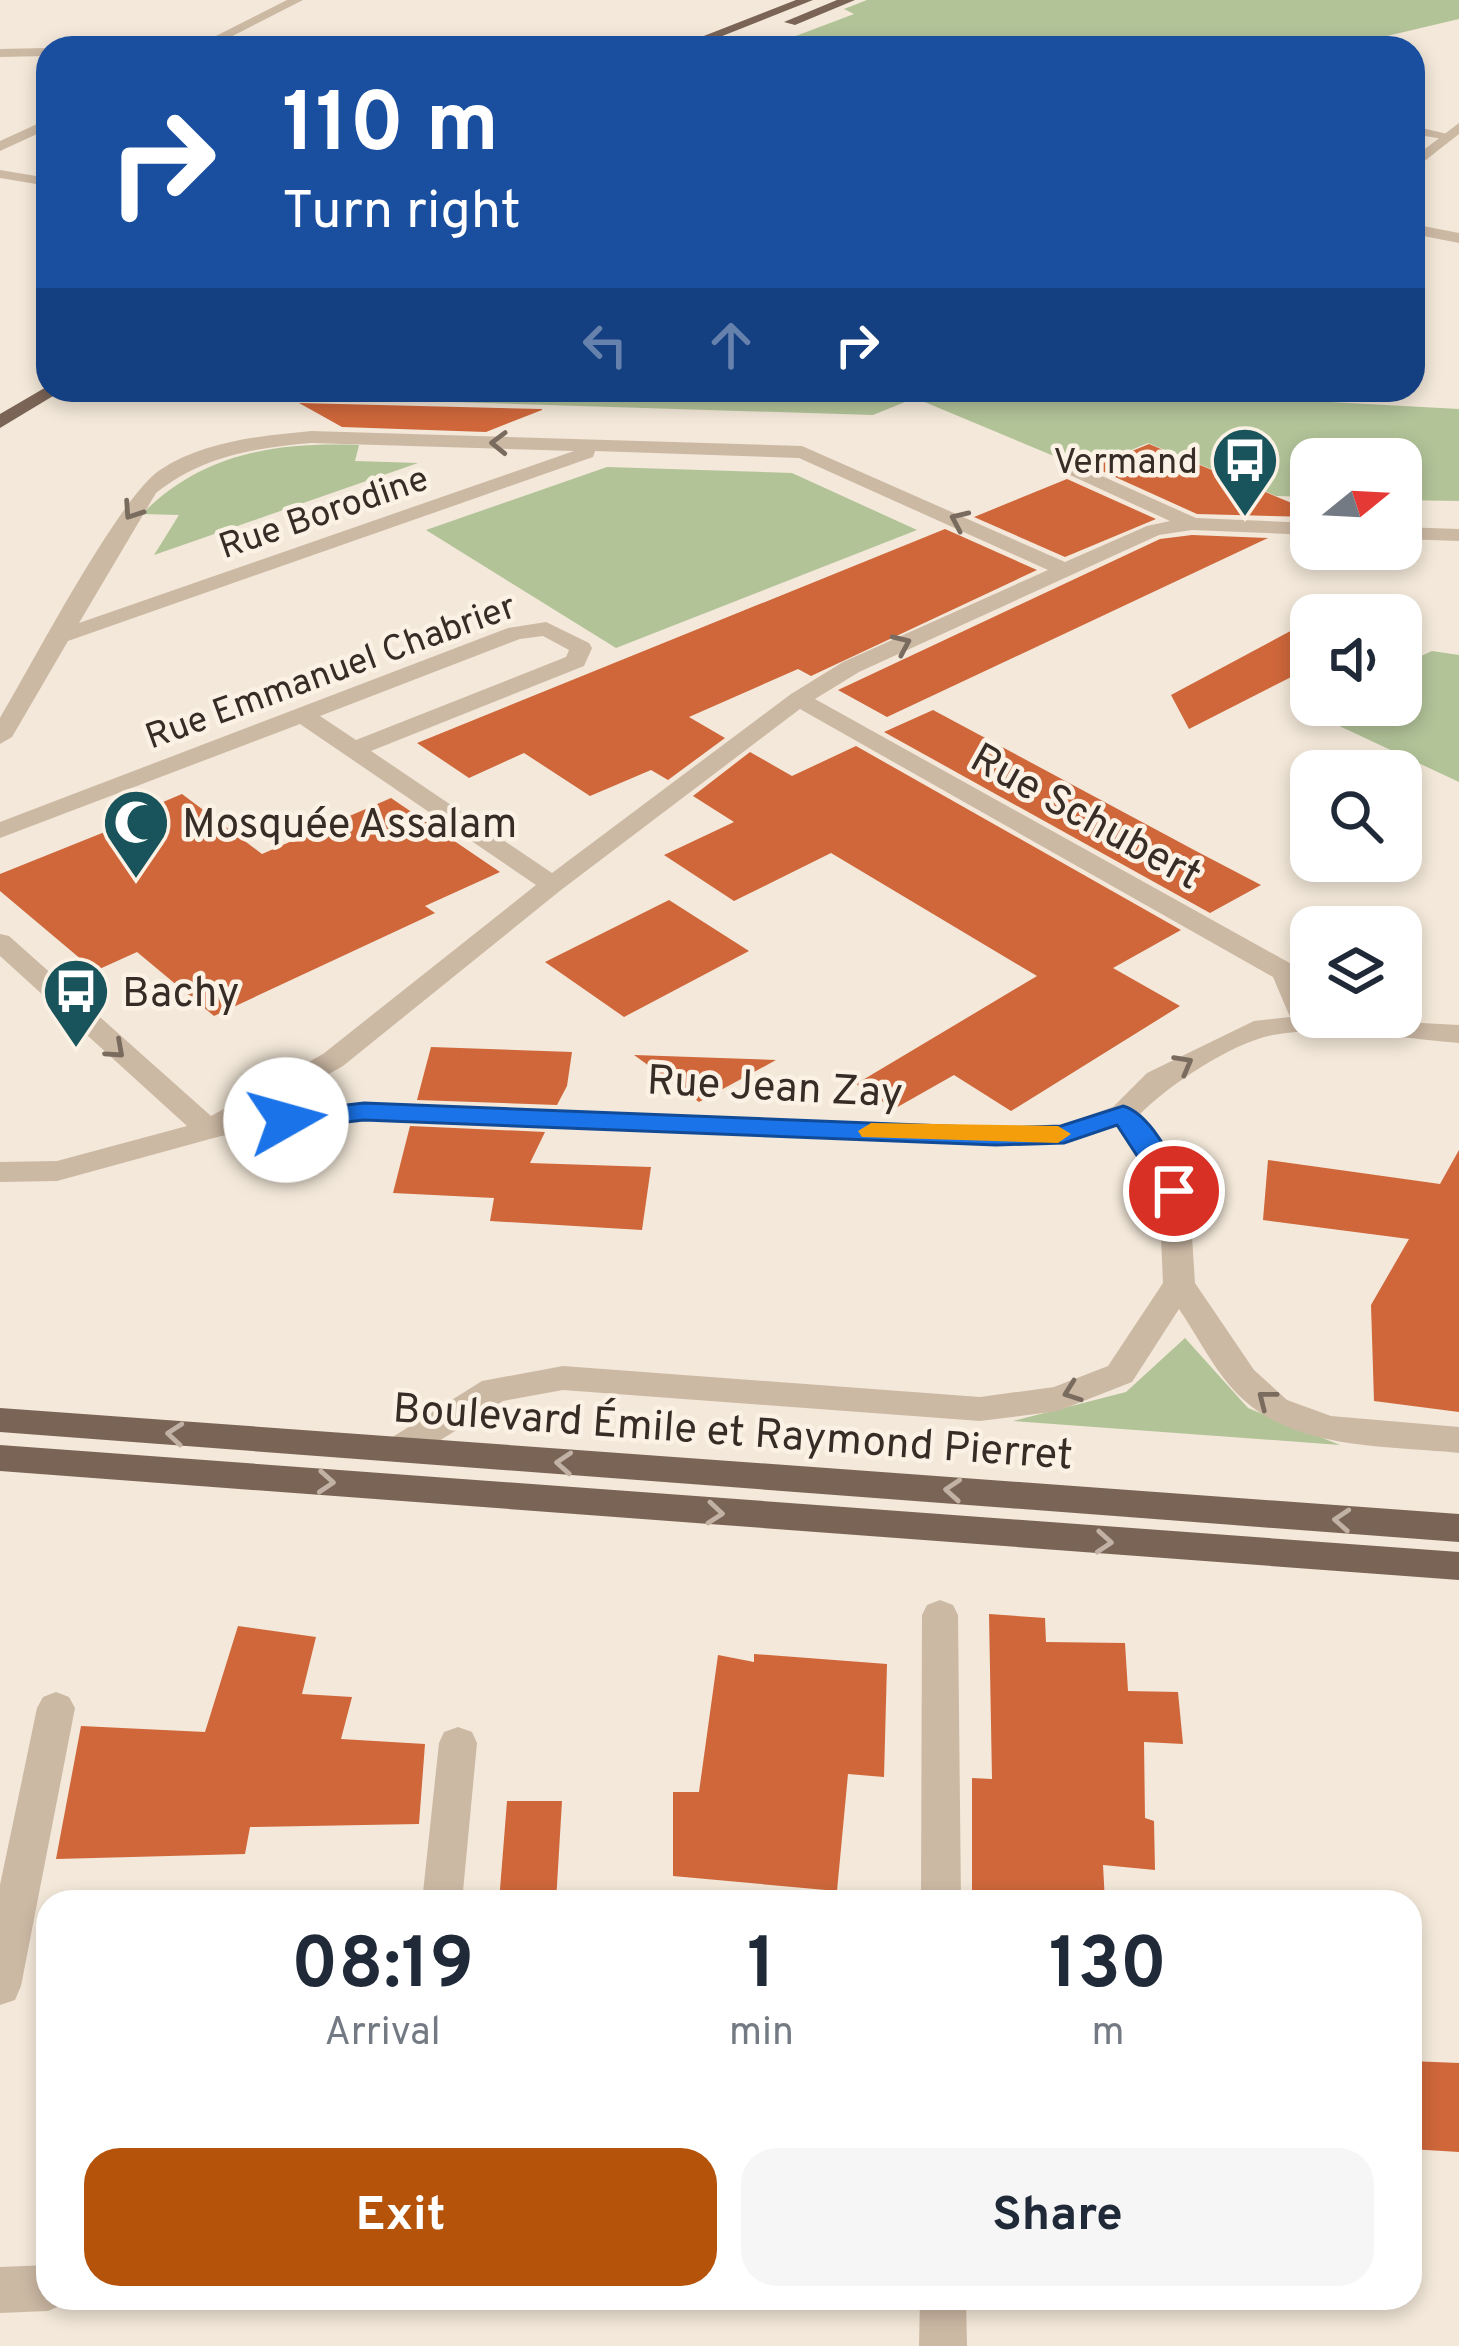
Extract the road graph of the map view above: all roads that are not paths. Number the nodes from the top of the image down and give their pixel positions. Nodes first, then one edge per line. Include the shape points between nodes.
1 (296, 0) edge
2 (808, 0) edge
3 (849, 0) edge
4 (223, 36) edge
5 (712, 36) edge
6 (754, 36) edge
7 (0, 52) edge
8 (36, 52) edge
9 (36, 129) edge
10 (1454, 131) edge
11 (0, 147) edge
12 (1425, 156) edge
13 (0, 174) edge
14 (36, 180) edge
15 (1425, 231) edge
16 (1459, 238) edge
17 (36, 380) edge
18 (0, 400) edge
19 (36, 401) edge
20 (0, 422) edge
21 (609, 446) junction
22 (1066, 466) dead end
23 (1192, 524) junction
24 (1290, 528) edge
25 (1422, 533) edge
26 (1459, 535) edge
27 (1064, 570) junction
28 (58, 637) junction
29 (800, 699) junction
30 (303, 716) junction
31 (0, 737) edge
32 (353, 750) junction
33 (0, 831) edge
34 (552, 885) junction
35 (0, 941) edge
36 (1290, 984) edge
37 (1290, 1025) edge
38 (1422, 1032) edge
39 (1459, 1034) edge
40 (1123, 1114) junction
41 (208, 1130) junction
42 (0, 1172) edge
43 (1180, 1284) junction
44 (0, 1420) edge
45 (1459, 1440) edge
46 (395, 1452) junction
47 (0, 1458) edge
48 (1459, 1528) edge
49 (1459, 1566) edge
50 (940, 1616) dead end
51 (56, 1708) dead end
52 (458, 1743) dead end
53 (443, 1890) edge
54 (941, 1890) edge
55 (0, 1986) edge
56 (36, 2288) edge
57 (0, 2290) edge
58 (943, 2310) edge
59 (944, 2346) edge

1 - 4 street
2 - 5 main road
3 - 6 main road
7 - 8 street
9 - 11 street
10 - 12 street
13 - 14 lane
15 - 16 street
17 - 18 main road
19 - 20 main road
27 -> 21 street via 802,452
21 - 28 street, Rue Borodine
21 -> 28 street via 311,436 209,454 148,489
22 - 23 street
23 - 24 street
23 - 27 street via 1154,530
25 - 26 street
29 -> 27 street via 851,667
28 - 31 street
29 - 34 street
29 - 36 street, Rue Schubert via 1285,972
30 - 32 street
30 - 32 street, Rue Emmanuel Chabrier via 516,633 546,629 581,648 576,661
30 - 33 street, Rue Emmanuel Chabrier
32 - 34 street
34 - 41 street via 333,1060
35 -> 41 street
40 -> 37 street, Rue Jean Zay via 1156,1079 1220,1044
38 - 39 street, Rue Jean Zay
40 - 41 street, Rue Jean Zay via 1064,1134 996,1137 364,1112
40 - 43 street via 1174,1191
41 - 42 street via 57,1172
45 -> 43 street via 1328,1428 1276,1409 1212,1340
43 -> 46 street via 1120,1374 1058,1399 980,1409 563,1378 494,1390
46 -> 44 main road, Boulevard Émile et Raymond Pierret
48 -> 46 main road, Boulevard Émile et Raymond Pierret
47 -> 49 main road, Boulevard Émile et Raymond Pierret
50 - 54 street
51 - 55 street
52 - 53 street
56 - 57 street
58 - 59 street

